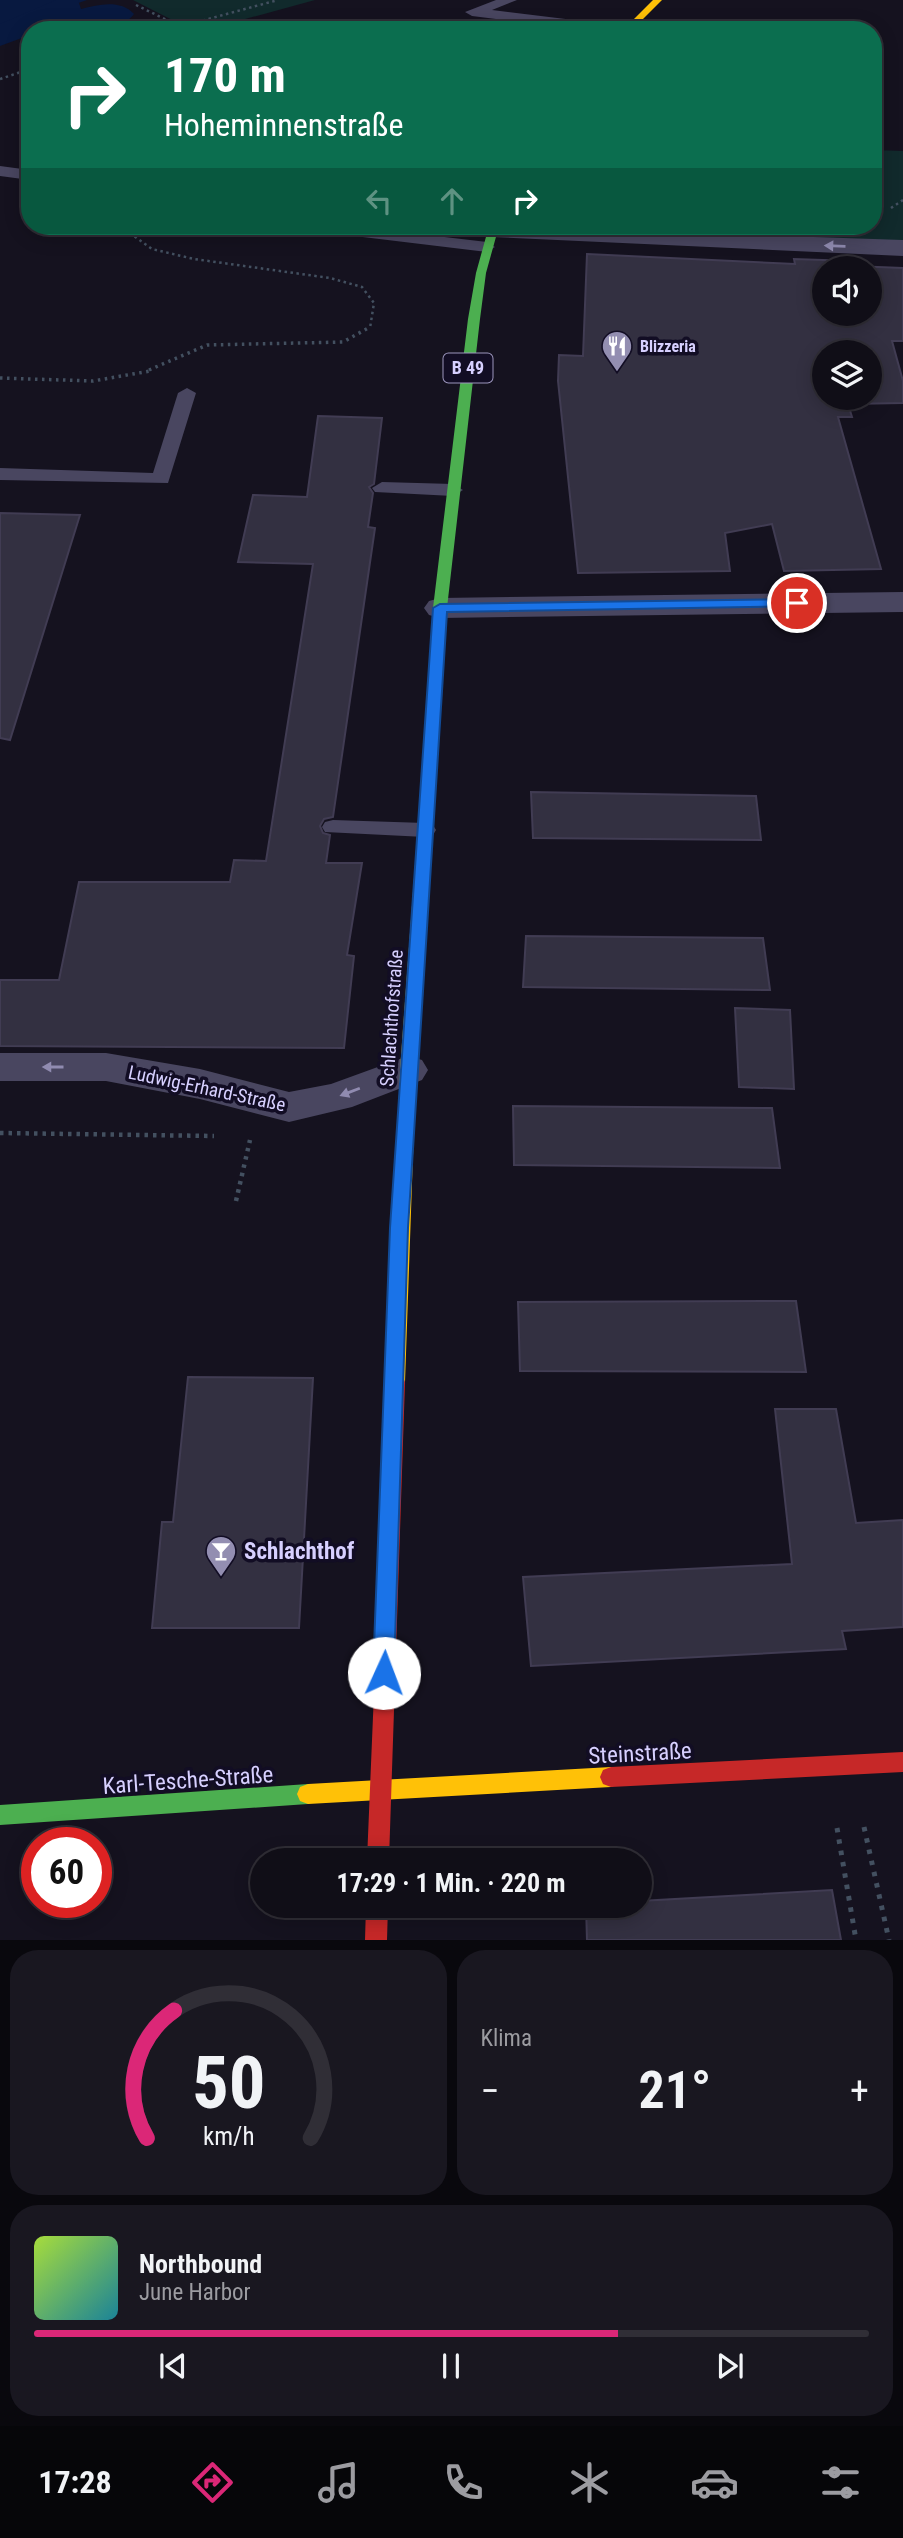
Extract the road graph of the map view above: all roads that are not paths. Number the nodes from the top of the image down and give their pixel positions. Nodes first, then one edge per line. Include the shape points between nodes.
1 (510, 0) edge
2 (658, 0) edge
3 (548, 21) edge
4 (635, 21) edge
5 (0, 171) edge
6 (21, 174) edge
7 (370, 235) edge
8 (482, 235) edge
9 (491, 235) edge
10 (570, 235) edge
11 (903, 248) edge
12 (187, 393) dead end
13 (0, 474) edge
14 (382, 488) dead end
15 (453, 490) junction
16 (903, 602) edge
17 (440, 608) junction
18 (332, 827) dead end
19 (425, 830) junction
20 (0, 1067) edge
21 (408, 1070) junction
22 (903, 1762) edge
23 (379, 1789) junction
24 (0, 1815) edge
25 (378, 1848) edge
26 (377, 1918) edge
27 (376, 1940) edge

1 - 3 lane via 472,12
2 - 4 main road
5 - 6 lane
7 - 8 lane via 415,242
9 - 15 main road, Schlachthofstraße / B 49 via 474,319
11 -> 10 street
12 - 13 lane via 161,479
14 - 15 lane
15 - 17 main road, Schlachthofstraße / B 49
16 - 17 street
17 - 19 main road, Schlachthofstraße / B 49
18 - 19 lane
19 - 21 main road, Schlachthofstraße / B 49
21 -> 20 street, Ludwig-Erhard-Straße via 338,1097 289,1107 106,1067
21 - 23 main road, Schlachthofstraße / B 49
22 - 23 main road, Steinstraße
23 - 24 main road, Karl-Tesche-Straße
23 - 25 main road, Schlachthofstraße / B 49
26 - 27 main road

